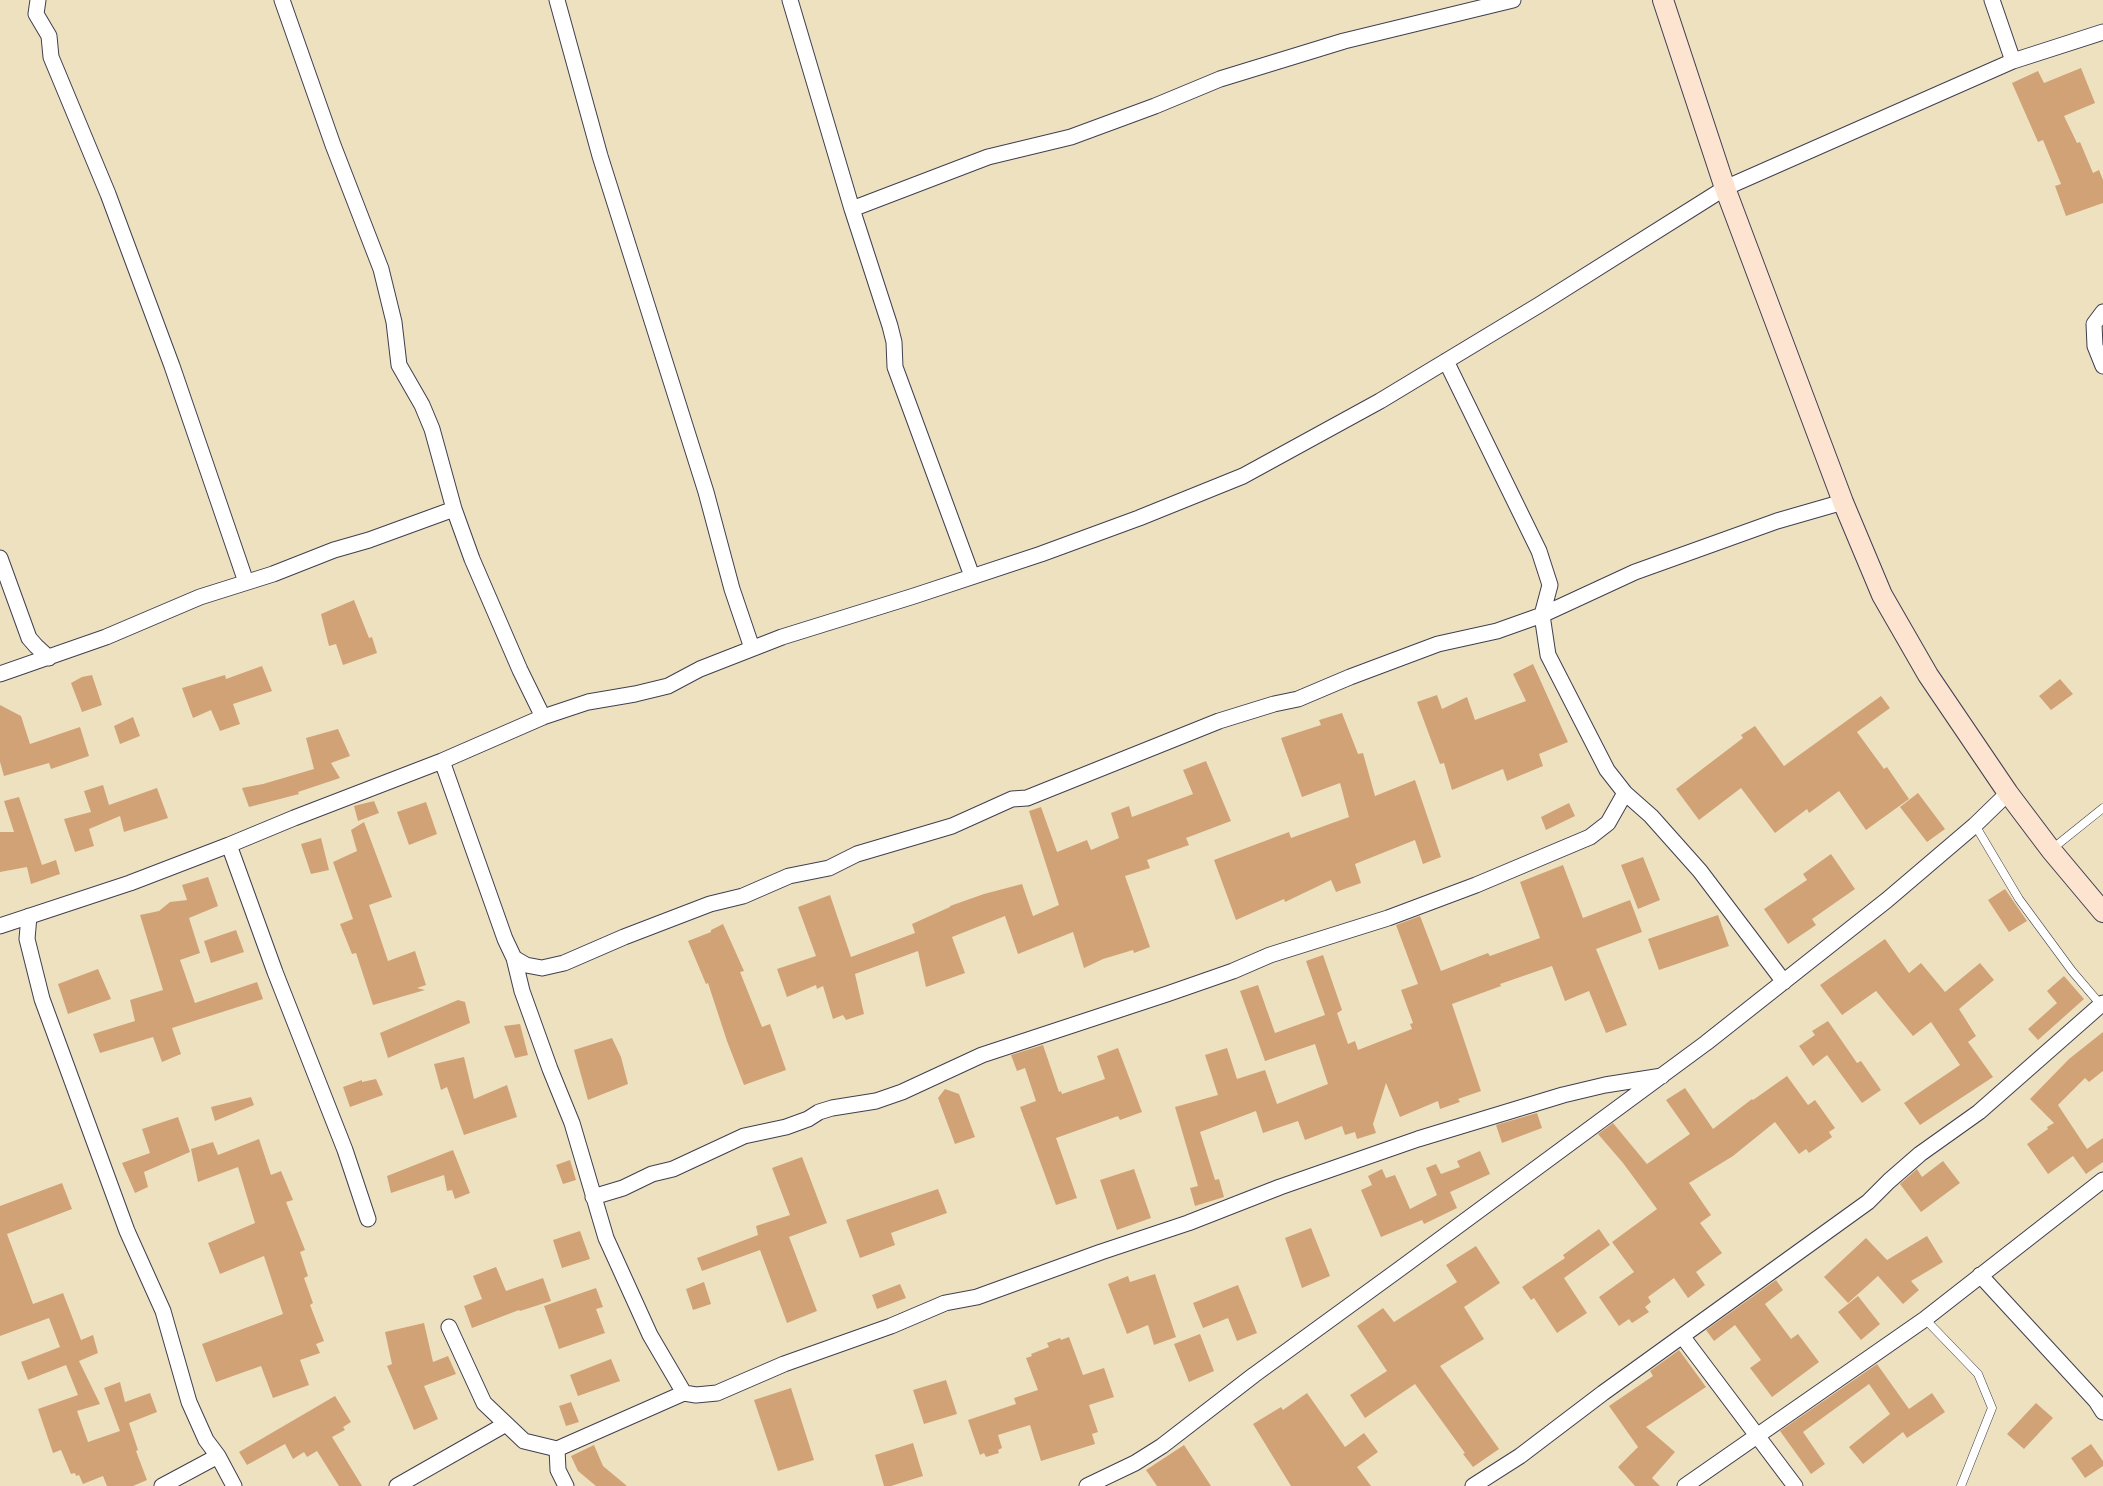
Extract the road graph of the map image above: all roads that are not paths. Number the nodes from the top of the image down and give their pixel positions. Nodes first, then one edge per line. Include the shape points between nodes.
1 (38, 0) edge
2 (282, 0) edge
3 (557, 0) edge
4 (1513, 0) edge
5 (1663, 0) edge
6 (1992, 0) edge
7 (794, 5) edge
8 (2103, 32) edge
9 (2013, 61) junction
10 (1725, 188) junction
11 (852, 209) junction
12 (2103, 312) edge
13 (1446, 361) junction
14 (2103, 366) edge
15 (1843, 502) junction
16 (454, 510) junction
17 (0, 558) edge
18 (972, 576) junction
19 (246, 582) junction
20 (1542, 616) junction
21 (752, 648) junction
22 (49, 658) junction
23 (0, 674) edge
24 (544, 717) junction
25 (442, 761) junction
26 (1625, 793) junction
27 (2008, 793) junction
28 (2103, 808) edge
29 (1975, 825) junction
30 (229, 845) junction
31 (2051, 850) junction
32 (2103, 912) edge
33 (29, 916) junction
34 (0, 926) edge
35 (514, 958) junction
36 (1784, 982) junction
37 (2102, 1004) edge
38 (1662, 1076) junction
39 (2103, 1180) edge
40 (594, 1197) junction
41 (368, 1219) dead end
42 (1980, 1275) junction
43 (1925, 1319) junction
44 (449, 1327) dead end
45 (1682, 1336) junction
46 (684, 1393) junction
47 (2103, 1412) edge
48 (506, 1424) junction
49 (1756, 1434) junction
50 (557, 1449) junction
51 (218, 1456) junction
52 (162, 1486) edge
53 (234, 1486) edge
54 (398, 1486) edge
55 (566, 1486) edge
56 (1087, 1486) edge
57 (1473, 1486) edge
58 (1685, 1486) edge
59 (1796, 1486) edge
60 (1961, 1486) edge

1 - 19 street via 36,14 49,36 51,57 108,194 172,366
2 - 16 street via 335,152 381,269 394,322 399,365 422,404 432,429
3 - 21 street via 600,156
4 - 11 street via 1344,41 1220,79 1071,137 978,160
5 - 10 street
6 - 9 street
7 - 11 street
8 - 9 street
9 - 10 street
10 - 13 street
10 - 15 street
11 - 18 street via 894,342 895,367
12 - 14 street via 2094,324 2095,346
13 - 18 street via 1243,476 1139,518
13 - 20 street via 1538,551 1550,585
15 - 20 street via 1635,572
15 - 27 street via 1882,595 1928,675
16 - 19 street
16 - 24 street via 509,644
17 - 22 street via 29,638
18 - 21 street
19 - 22 street via 200,597
20 - 26 street via 1548,655 1607,770
20 - 35 street via 1497,631 1438,644 1298,699 1219,721 1027,798 1012,799 952,826 857,854 829,868 789,876 743,896 710,904 564,964 542,968 526,965
21 - 24 street via 668,686 588,702
22 - 23 street
24 - 25 street
25 - 30 street
25 - 35 street
26 - 36 street via 1651,816 1700,871
26 - 40 street via 1608,823 1590,837 1476,885 1388,918 1270,955 1167,994 982,1055 876,1101 819,1112 786,1127 744,1136 673,1169
27 - 29 street
27 - 31 street
28 - 31 lane
29 - 36 street
29 - 37 lane via 2020,900 2072,971
30 - 33 street
30 - 41 street
31 - 32 street
33 - 34 street
33 - 51 street via 27,939 42,999 127,1231 163,1311 189,1402 206,1440
35 - 40 street via 546,1060 572,1123
36 - 38 street
37 - 45 street via 1979,1112 1914,1160 1868,1202
38 - 46 street via 1563,1095 1418,1139 977,1297 945,1303 717,1393
38 - 56 street via 1162,1446
39 - 42 street
40 - 46 street via 606,1238 650,1335
42 - 43 street
42 - 47 street
43 - 49 street
43 - 60 lane via 1978,1374 1992,1408
44 - 48 street via 484,1403
45 - 49 street
45 - 57 street via 1520,1456
46 - 50 street
48 - 50 street via 524,1441
48 - 54 street
49 - 58 street
49 - 59 street
50 - 55 street via 558,1470
51 - 52 street
51 - 53 street

